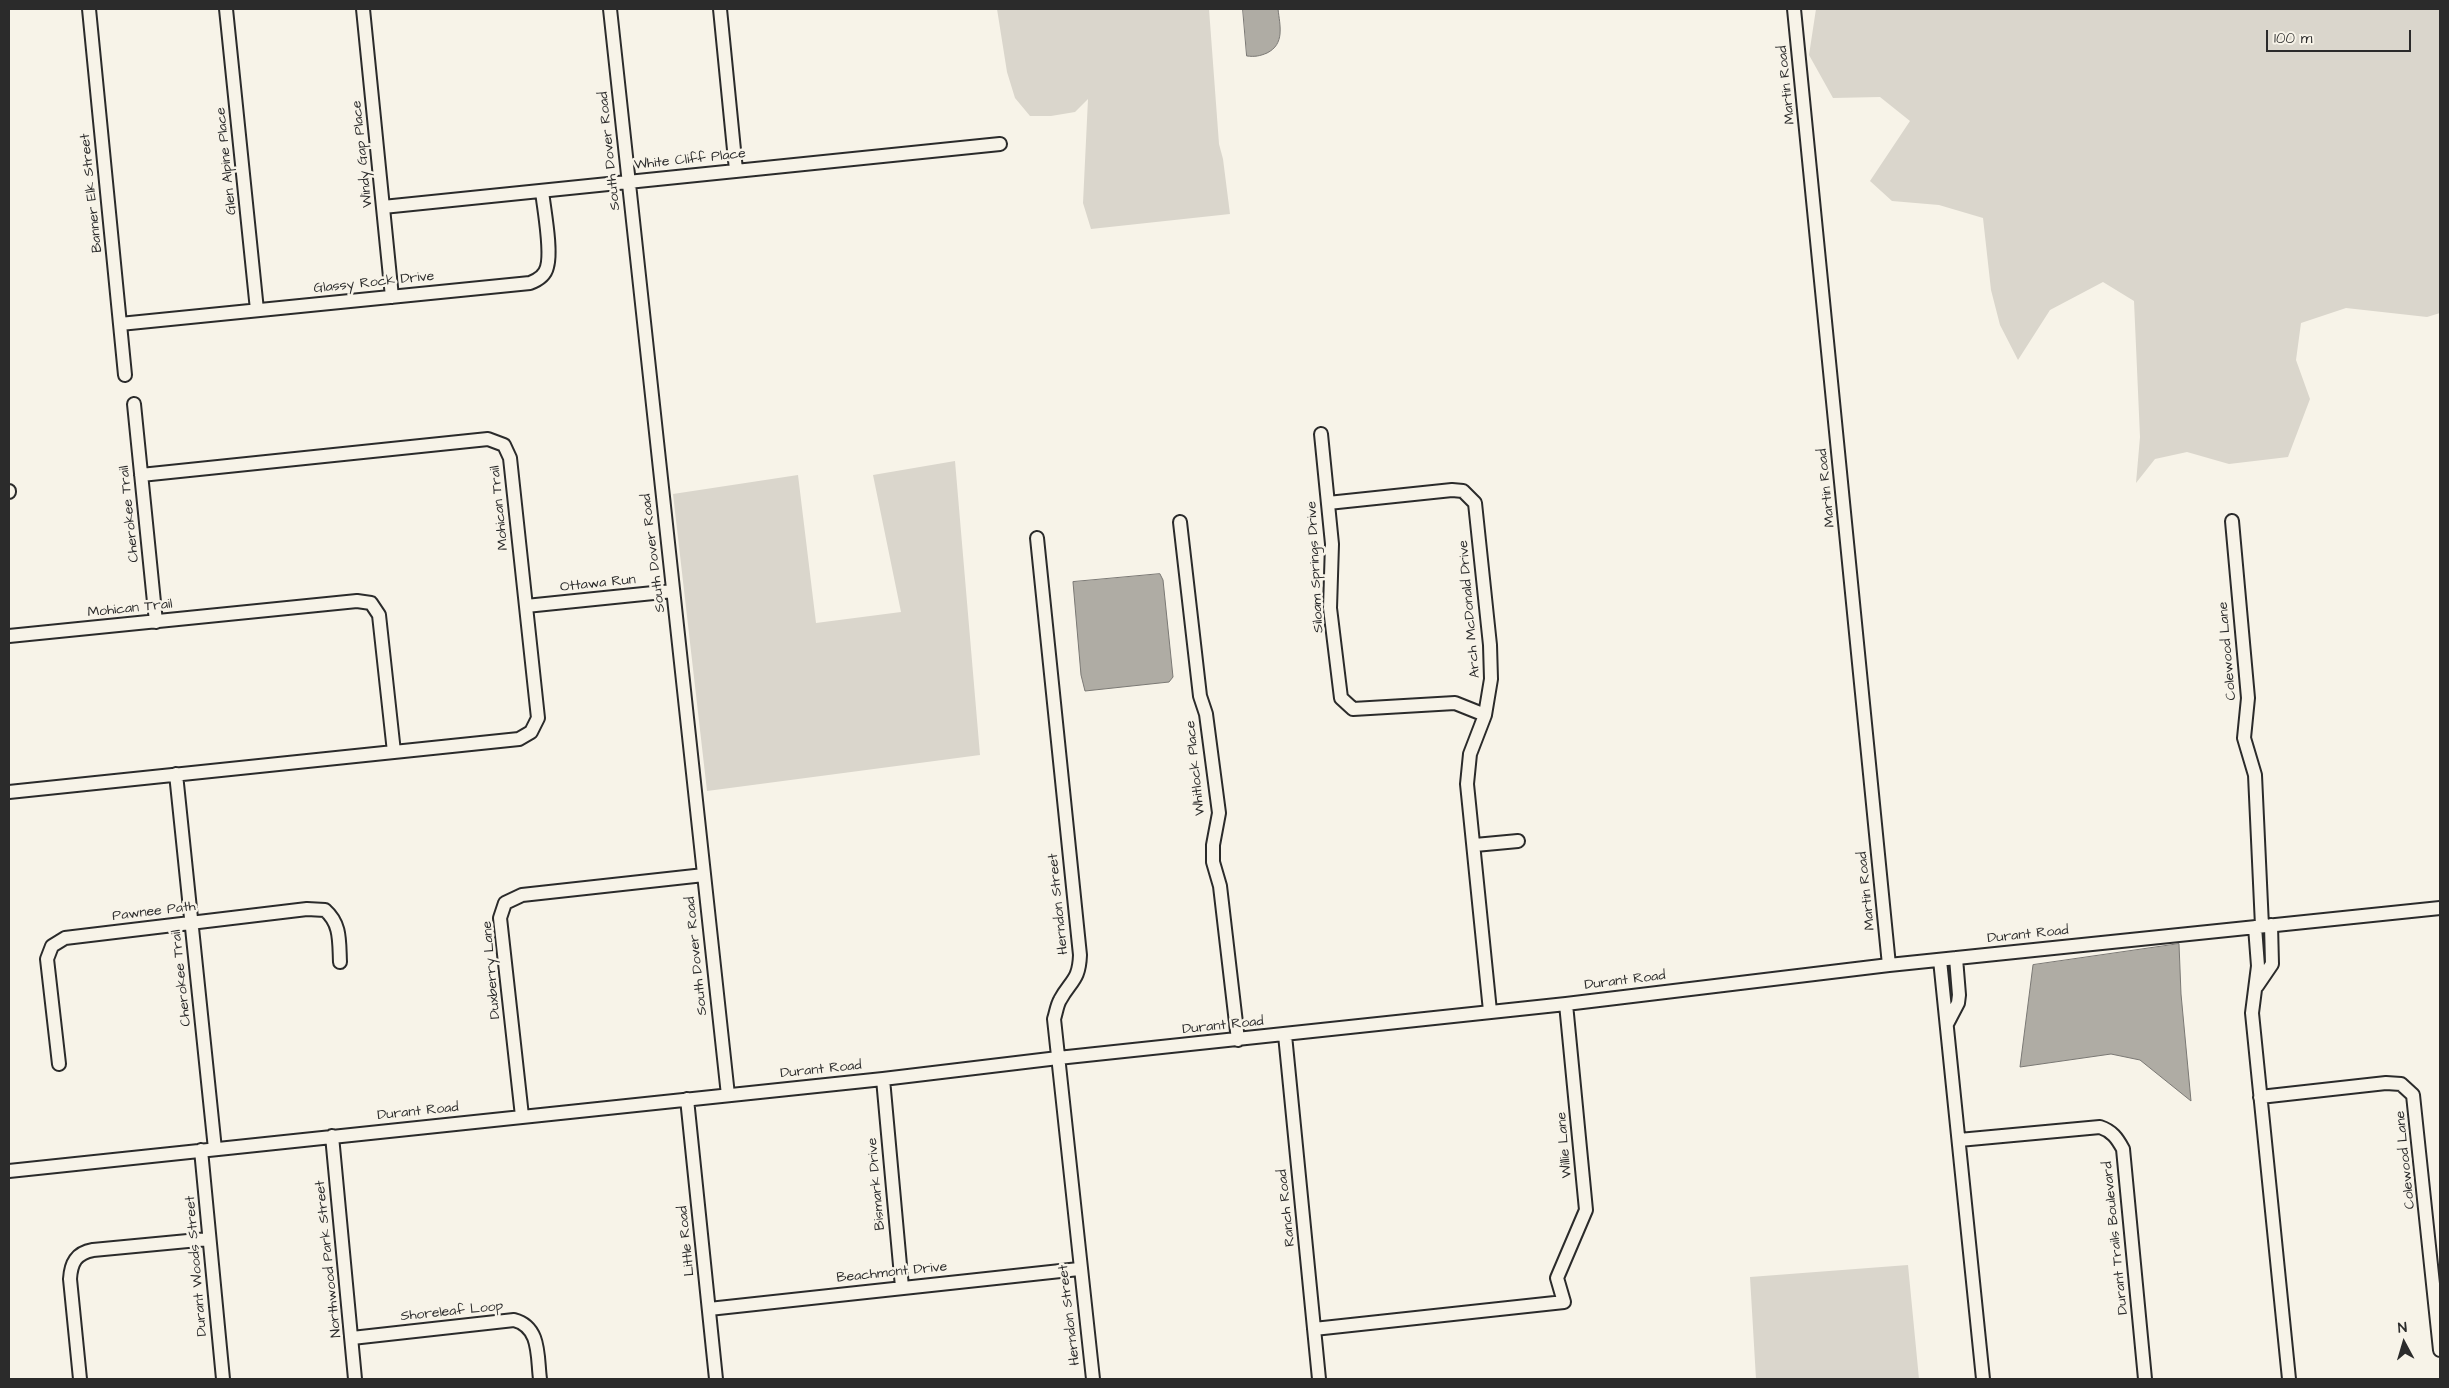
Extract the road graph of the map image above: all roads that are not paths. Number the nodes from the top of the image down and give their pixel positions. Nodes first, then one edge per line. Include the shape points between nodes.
1 (89, 9) edge
2 (226, 9) edge
3 (363, 9) edge
4 (610, 9) edge
5 (720, 9) edge
6 (1794, 9) edge
7 (1000, 144) dead end
8 (736, 170) junction
9 (628, 182) junction
10 (542, 191) junction
11 (383, 207) junction
12 (392, 297) junction
13 (257, 310) junction
14 (120, 324) junction
15 (125, 375) dead end
16 (134, 404) dead end
17 (1321, 434) dead end
18 (141, 476) junction
19 (1328, 503) junction
20 (2232, 520) dead end
21 (1180, 522) dead end
22 (1037, 538) dead end
23 (673, 591) junction
24 (526, 606) junction
25 (156, 622) junction
26 (9, 636) edge
27 (1486, 715) junction
28 (394, 752) junction
29 (176, 774) junction
30 (9, 792) edge
31 (1518, 841) dead end
32 (1475, 845) junction
33 (704, 875) junction
34 (2440, 908) edge
35 (191, 922) junction
36 (2262, 926) junction
37 (1956, 958) junction
38 (1940, 960) junction
39 (340, 962) dead end
40 (1890, 965) junction
41 (1566, 1004) junction
42 (1490, 1011) junction
43 (1947, 1024) junction
44 (1285, 1035) junction
45 (1238, 1040) junction
46 (1058, 1058) junction
47 (59, 1064) dead end
48 (883, 1079) junction
49 (728, 1095) junction
50 (2260, 1097) junction
51 (687, 1099) junction
52 (522, 1116) junction
53 (332, 1136) junction
54 (1959, 1140) junction
55 (214, 1149) junction
56 (201, 1150) junction
57 (9, 1171) edge
58 (210, 1239) junction
59 (1079, 1269) junction
60 (902, 1287) junction
61 (709, 1309) junction
62 (1314, 1329) junction
63 (352, 1338) junction
64 (2440, 1350) edge
65 (80, 1379) edge
66 (223, 1379) edge
67 (356, 1379) edge
68 (540, 1379) edge
69 (716, 1379) edge
70 (1092, 1379) edge
71 (1319, 1379) edge
72 (1983, 1379) edge
73 (2145, 1379) edge
74 (2289, 1379) edge

1 - 14 street, Banner Elk Street
2 - 13 street, Glen Alpine Place
3 - 11 street, Windy Gap Place
4 - 9 street, South Dover Road
5 - 8 street
6 - 40 street, Martin Road
7 - 8 street, White Cliff Place
8 - 9 street, White Cliff Place
9 - 10 street, White Cliff Place
9 - 23 street, South Dover Road
10 - 11 street, White Cliff Place
10 - 12 street, Glassy Rock Drive via 548,256 547,268 537,280
11 - 12 street, Windy Gap Place
12 - 13 street, Glassy Rock Drive
13 - 14 street, Glassy Rock Drive
14 - 15 street, Banner Elk Street
16 - 18 street, Cherokee Trail
17 - 19 street, Siloam Springs Drive
18 - 24 street, Mohican Trail via 488,439 504,446 510,458
18 - 25 street, Cherokee Trail
19 - 27 street, Siloam Springs Drive via 1332,544 1330,608 1341,698 1352,709 1455,703
19 - 27 street, Arch McDonald Drive via 1452,490 1463,491 1471,497 1476,511 1490,646 1491,679
20 - 36 street, Colewood Lane via 2248,698 2244,738 2255,775
21 - 45 street, Whitlock Place via 1200,696 1206,714 1219,813 1213,862 1220,886
22 - 46 street, Herndon Street via 1080,954 1080,967 1074,983 1060,1000 1054,1019
23 - 24 street, Ottawa Run
23 - 33 street, South Dover Road
24 - 28 street, Mohican Trail via 538,718 531,732 519,739
25 - 26 street, Mohican Trail
25 - 28 street, Mohican Trail via 357,601 372,603 379,615
27 - 32 street, Arch McDonald Drive via 1470,754 1468,770
28 - 29 street, Mohican Trail
29 - 30 street, Mohican Trail
29 - 35 street, Cherokee Trail
31 - 32 street
32 - 42 street, Arch McDonald Drive
33 - 49 street, South Dover Road
33 - 52 street, Duxberry Lane via 522,895 505,903 500,918
34 - 36 street, Durant Road
35 - 39 street, Pawnee Path via 307,909 325,910 334,918 337,927
35 - 47 street, Pawnee Path via 65,938 52,946 47,959
35 - 55 street, Cherokee Trail
36 - 37 street, Durant Road
36 - 50 street, Colewood Lane via 2252,1013
37 - 38 street, Durant Road
37 - 43 street via 1959,995
38 - 40 street, Durant Road
38 - 43 street
40 - 41 street, Durant Road
41 - 42 street, Durant Road
41 - 62 street, Willie Lane via 1586,1210 1558,1278 1564,1302
42 - 44 street, Durant Road
43 - 54 street
44 - 45 street, Durant Road
44 - 62 street, Ranch Road
45 - 46 street, Durant Road
46 - 48 street, Durant Road
46 - 59 street, Herndon Street
48 - 49 street, Durant Road
48 - 60 street, Bismark Drive
49 - 51 street, Durant Road
50 - 64 street, Colewood Lane via 2386,1083 2401,1084 2413,1094
50 - 74 street, Colewood Lane
51 - 52 street, Durant Road
51 - 61 street, Little Road
52 - 53 street, Durant Road
53 - 55 street, Durant Road
53 - 63 street, Northwood Park Street
54 - 72 street
54 - 73 street, Durant Trails Boulevard via 2100,1127 2117,1137 2123,1149
55 - 56 street, Durant Road
56 - 57 street, Durant Road
56 - 58 street, Durant Woods Street
58 - 65 street via 84,1251 75,1259 70,1279
58 - 66 street, Durant Woods Street
59 - 60 street, Beachmont Drive
59 - 70 street, Herndon Street
60 - 61 street, Beachmont Drive
61 - 69 street, Little Road
62 - 71 street, Ranch Road
63 - 67 street, Northwood Park Street
63 - 68 street, Shoreleaf Loop via 514,1320 528,1326 535,1336

